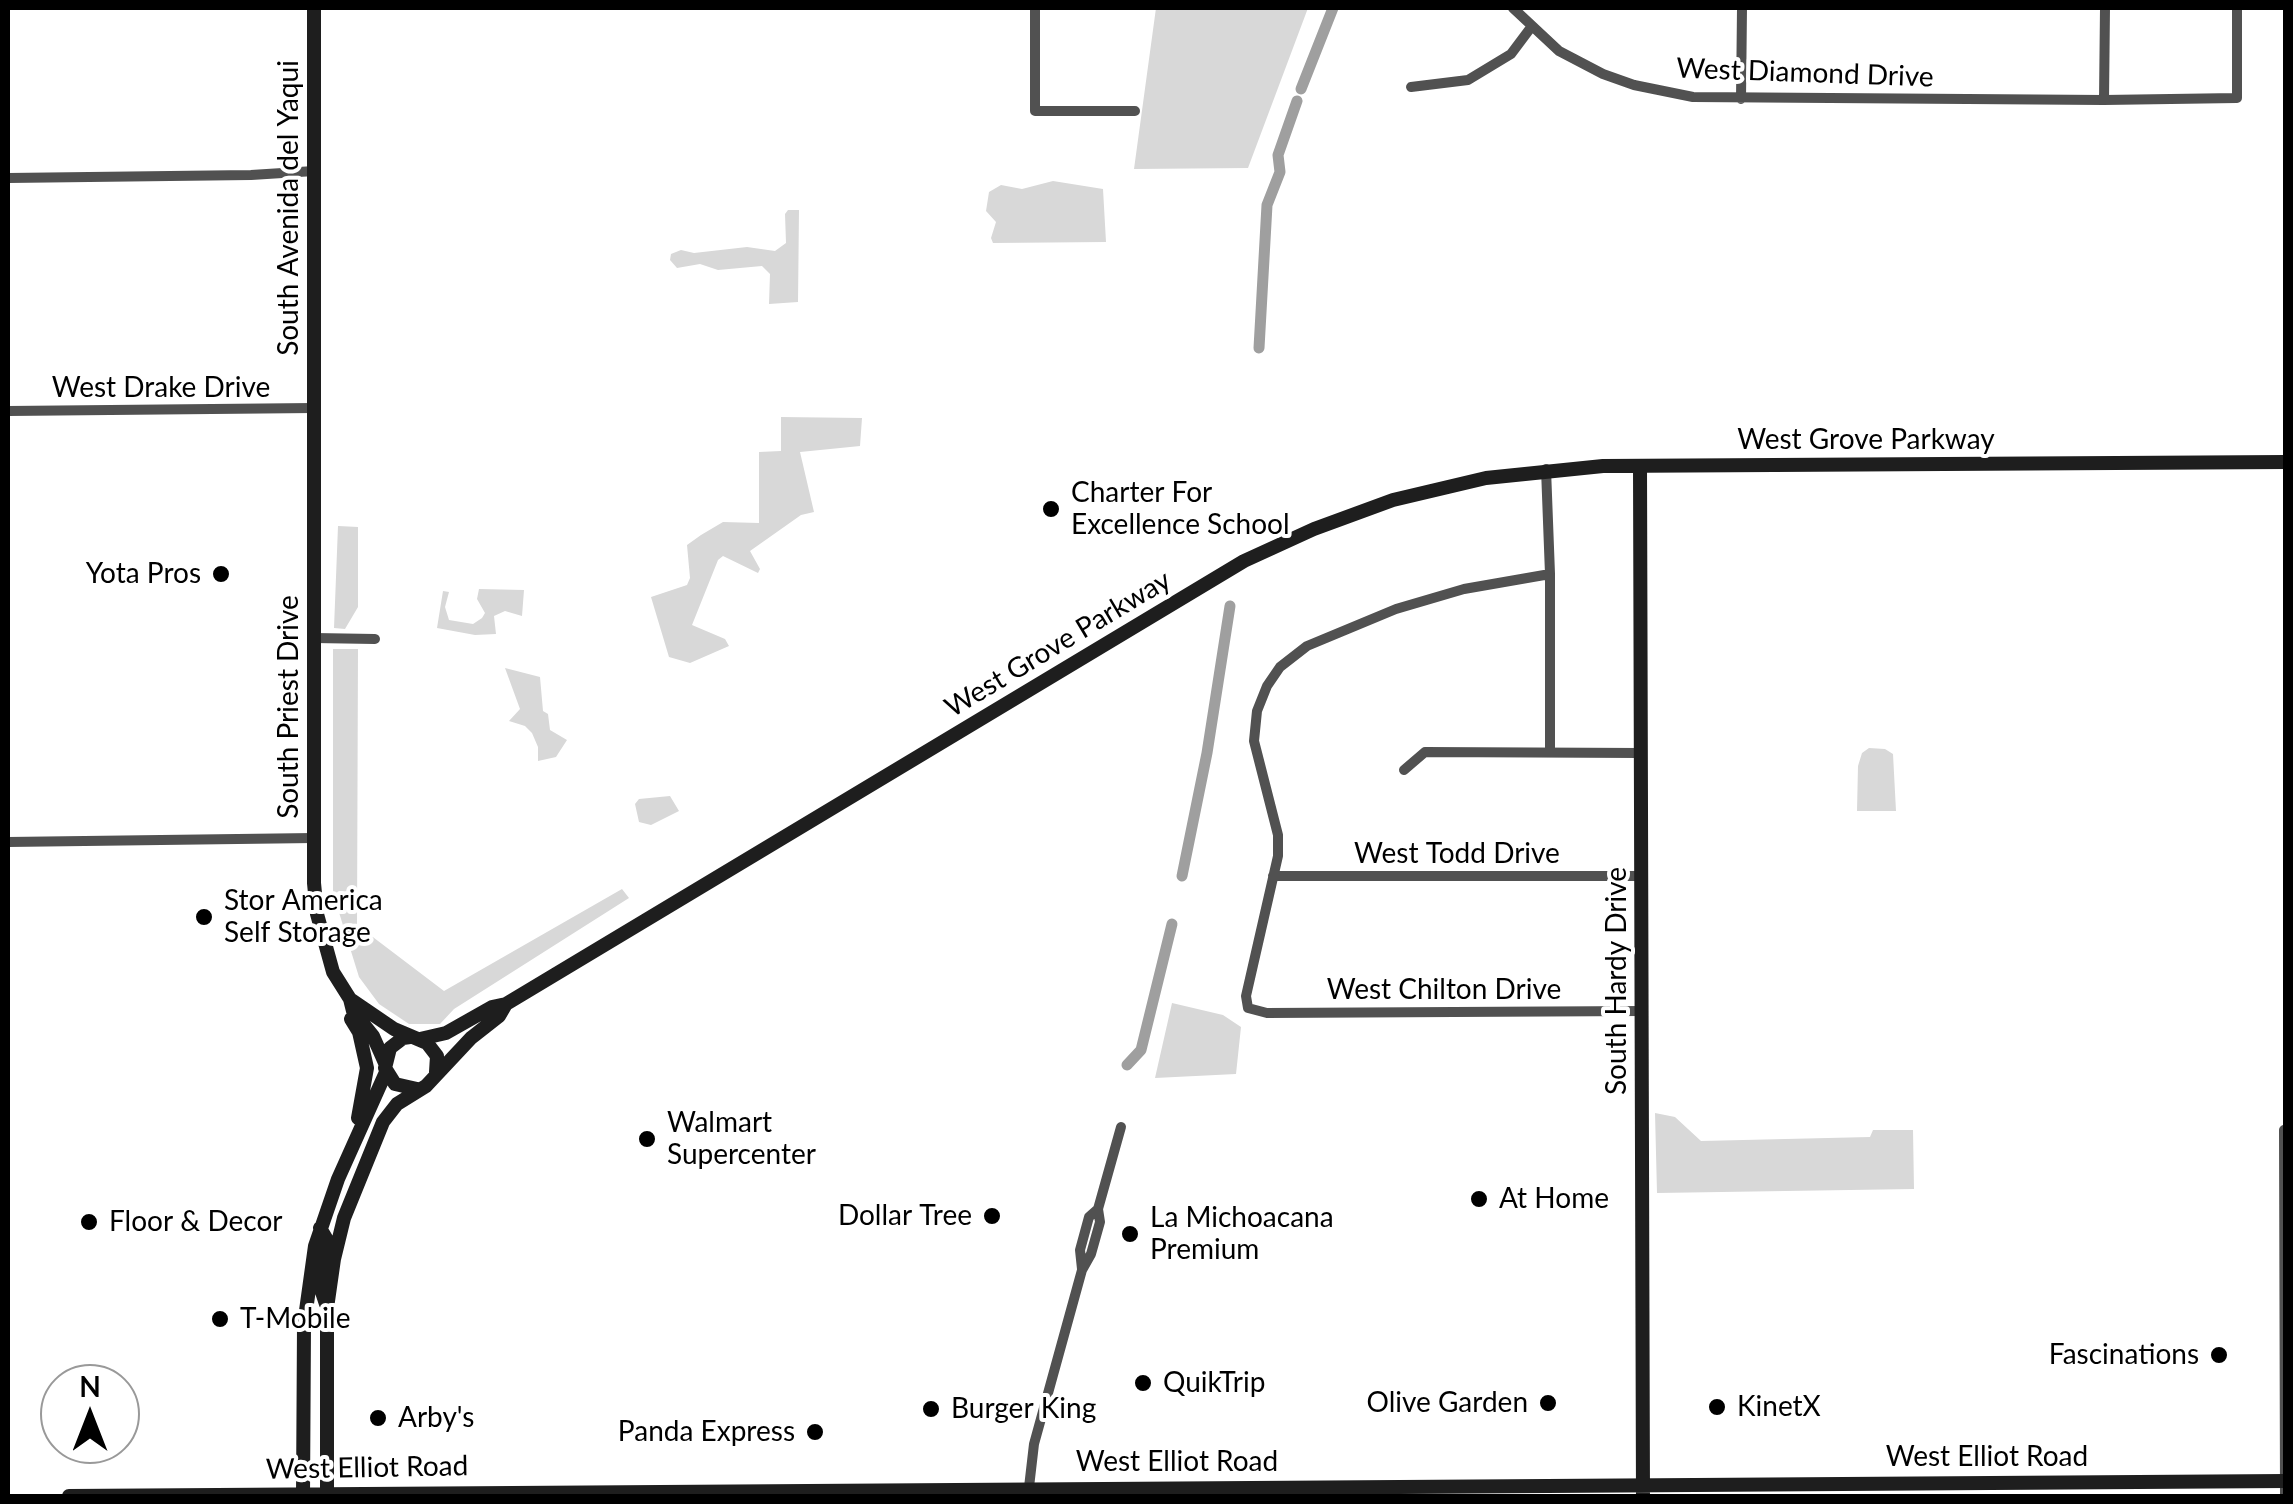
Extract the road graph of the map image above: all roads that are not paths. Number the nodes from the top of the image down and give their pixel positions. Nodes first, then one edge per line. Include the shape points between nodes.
1 (314, 8) edge
2 (1035, 8) edge
3 (1513, 8) edge
4 (1742, 8) edge
5 (2105, 8) edge
6 (2238, 8) edge
7 (1532, 26) junction
8 (1411, 86) dead end
9 (1742, 100) junction
10 (2104, 100) junction
11 (1136, 110) dead end
12 (314, 172) junction
13 (8, 178) edge
14 (314, 408) junction
15 (8, 411) edge
16 (2286, 462) edge
17 (1640, 466) junction
18 (1546, 470) junction
19 (1550, 574) junction
20 (314, 638) junction
21 (375, 639) dead end
22 (1550, 752) junction
23 (1640, 753) junction
24 (1404, 770) dead end
25 (314, 838) junction
26 (8, 842) edge
27 (1272, 876) junction
28 (1642, 876) junction
29 (340, 985) junction
30 (350, 999) junction
31 (506, 1004) junction
32 (1642, 1011) junction
33 (415, 1038) junction
34 (385, 1068) junction
35 (436, 1072) junction
36 (417, 1090) junction
37 (1121, 1127) dead end
38 (2284, 1130) edge
39 (348, 1156) junction
40 (320, 1228) junction
41 (327, 1308) junction
42 (2284, 1486) edge
43 (1643, 1490) edge
44 (1028, 1492) edge
45 (756, 1493) edge
46 (667, 1494) edge
47 (303, 1495) edge
48 (327, 1495) edge
49 (69, 1496) edge

1 - 12 street, South Avenida del Yaqui
2 - 11 street via 1035,111
3 - 7 street
4 - 9 street
5 - 10 street
6 - 10 street, West Diamond Drive via 2237,98
7 - 8 street via 1510,54 1468,80
7 - 9 street, West Diamond Drive via 1559,51 1634,85
9 - 10 street, West Diamond Drive
12 - 13 street
12 - 14 street, South Avenida del Yaqui
14 - 15 street, West Drake Drive
14 - 20 street, South Priest Drive
16 - 17 street, West Grove Parkway
17 - 18 street, West Grove Parkway
17 - 23 street, South Hardy Drive
18 - 19 street
18 - 31 street, West Grove Parkway via 1393,500 1244,561
19 - 22 street
19 - 27 street via 1396,609 1307,646 1280,667 1257,711 1254,741 1278,835
20 - 21 street
20 - 25 street, South Priest Drive
22 - 23 street
22 - 24 street via 1425,752
23 - 28 street, South Hardy Drive
25 - 26 street
25 - 29 street, South Priest Drive via 317,914
27 - 28 street, West Todd Drive
27 - 32 street, West Chilton Drive via 1248,1008 1267,1014
28 - 32 street, South Hardy Drive
29 - 30 street, South Priest Drive
29 - 39 street via 367,1068
30 - 33 street, South Priest Drive
30 - 34 street, South Priest Drive
31 - 33 street, West Grove Parkway via 446,1033
31 - 35 street, West Grove Parkway
32 - 43 street, South Hardy Drive
33 - 34 street via 395,1042
33 - 35 street via 433,1049
34 - 36 street via 395,1084
34 - 39 street
35 - 36 street
36 - 41 street via 383,1122 341,1229
37 - 44 street via 1092,1254 1034,1444
38 - 42 street
39 - 40 street
40 - 41 street via 327,1240 320,1286
40 - 47 street via 304,1325
41 - 48 street
42 - 43 street, West Elliot Road
43 - 44 street, West Elliot Road
44 - 45 street, West Elliot Road
45 - 46 street, West Elliot Road
46 - 48 street, West Elliot Road
47 - 48 street, West Elliot Road
47 - 49 street, West Elliot Road

